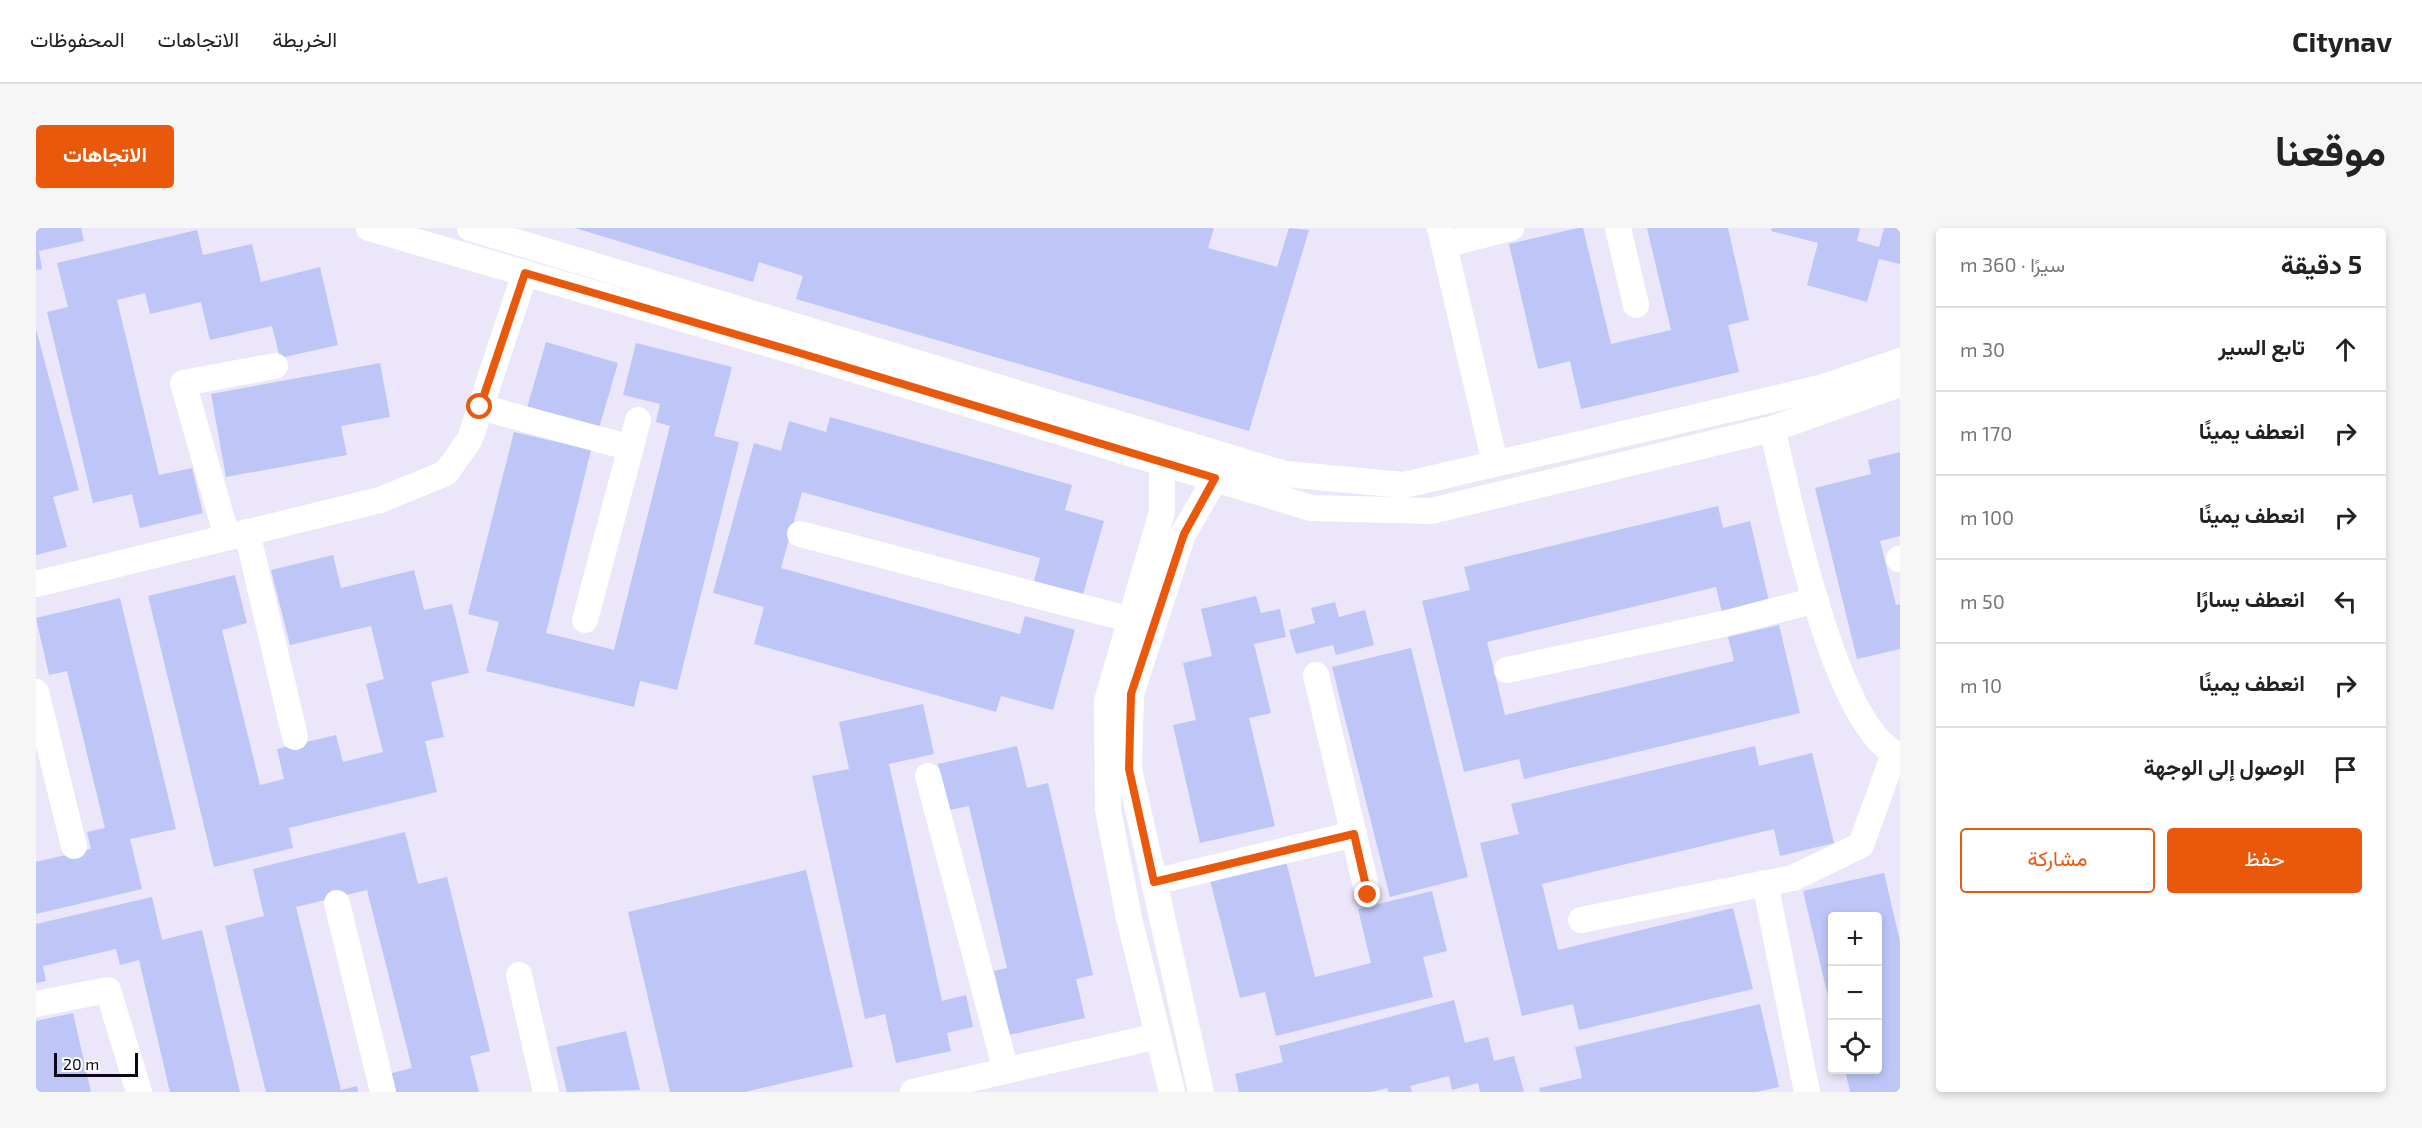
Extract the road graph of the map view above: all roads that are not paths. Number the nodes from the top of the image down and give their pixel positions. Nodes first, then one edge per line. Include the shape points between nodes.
1 (369, 228) edge
2 (470, 228) edge
3 (1511, 228) edge
4 (1617, 228) edge
5 (1442, 237) edge
6 (525, 273) junction
7 (1636, 305) dead end
8 (1900, 361) edge
9 (275, 366) dead end
10 (1900, 384) edge
11 (480, 407) junction
12 (638, 420) dead end
13 (1772, 429) junction
14 (631, 448) junction
15 (1162, 463) junction
16 (1495, 464) junction
17 (1215, 478) junction
18 (237, 534) junction
19 (801, 534) dead end
20 (36, 584) edge
21 (1816, 600) junction
22 (585, 620) dead end
23 (1132, 620) junction
24 (1507, 670) dead end
25 (1316, 675) dead end
26 (36, 692) edge
27 (295, 737) dead end
28 (1897, 755) edge
29 (928, 776) dead end
30 (1354, 834) junction
31 (74, 846) dead end
32 (1154, 882) junction
33 (1766, 884) junction
34 (1368, 895) dead end
35 (337, 903) dead end
36 (1581, 920) dead end
37 (519, 975) dead end
38 (36, 1004) edge
39 (1158, 1036) junction
40 (1006, 1071) junction
41 (139, 1092) edge
42 (383, 1092) edge
43 (546, 1092) edge
44 (913, 1092) edge
45 (1172, 1092) edge
46 (1201, 1092) edge
47 (1807, 1092) edge

1 - 6 street
2 - 16 street via 1285,474 1404,485
3 - 5 street
4 - 7 street
5 - 16 street
6 - 11 street
6 - 15 street
8 - 16 street via 1820,388
9 - 18 street via 183,383
10 - 13 street
11 - 14 street
11 - 18 street via 470,439 446,473 380,500
12 - 14 street
13 - 17 street via 1431,511 1311,508
13 - 21 street
14 - 22 street
15 - 17 street
15 - 23 street via 1162,512
17 - 32 street via 1184,534 1131,694 1129,769
18 - 20 street
18 - 27 street
19 - 23 street
21 - 24 street
21 - 28 street via 1836,664 1865,724
23 - 39 street via 1107,701 1108,810
25 - 30 street
26 - 31 street
28 - 33 street via 1861,845 1793,878
29 - 40 street
30 - 32 street
30 - 34 street
32 - 46 street
33 - 36 street
33 - 47 street
35 - 42 street
37 - 43 street
38 - 41 street via 108,990
39 - 40 street
39 - 45 street
40 - 44 street

